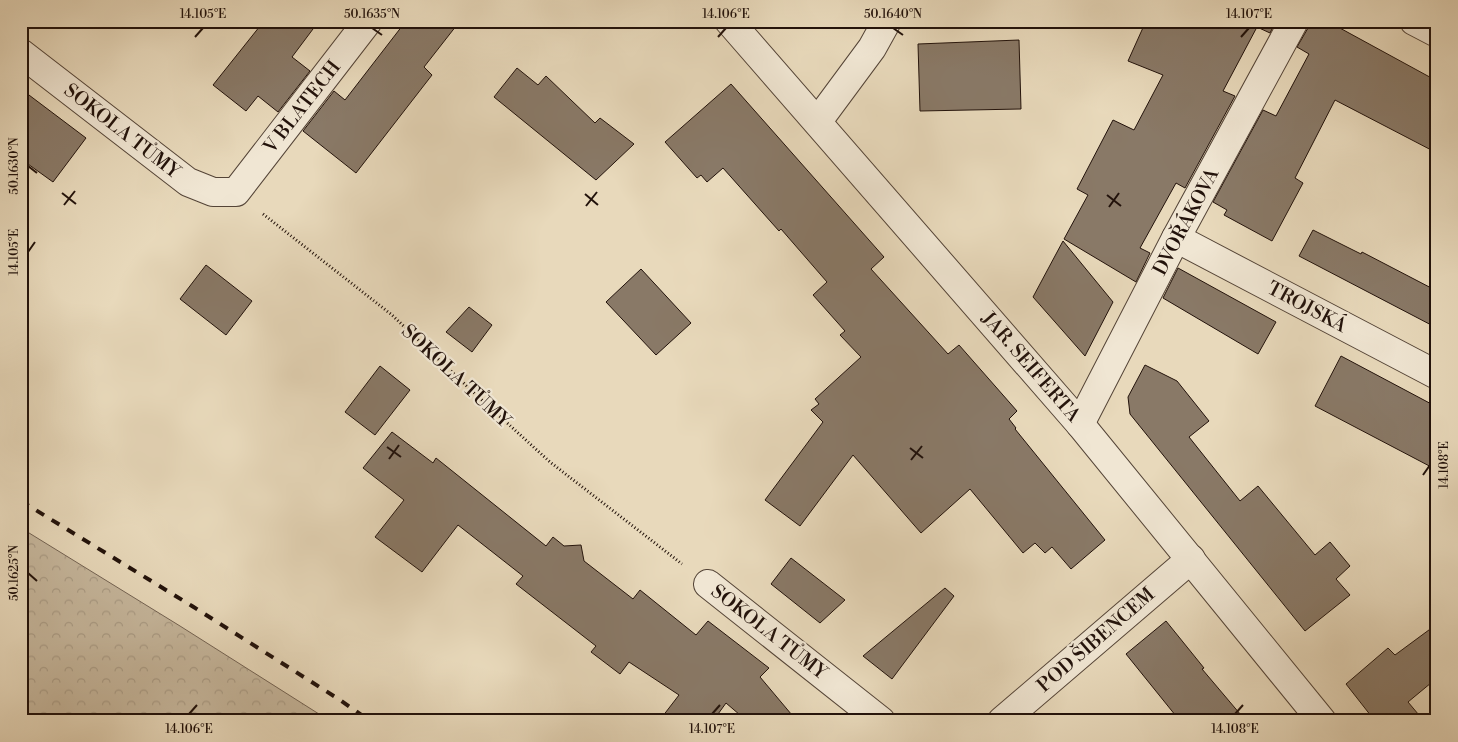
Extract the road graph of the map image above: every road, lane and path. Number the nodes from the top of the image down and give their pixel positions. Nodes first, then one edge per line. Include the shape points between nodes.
1 (368, 21) edge
2 (729, 21) edge
3 (886, 21) edge
4 (1294, 21) edge
5 (1414, 21) edge
6 (1437, 33) edge
7 (21, 53) edge
8 (818, 121) junction
9 (236, 192) junction
10 (1176, 238) junction
11 (1437, 375) edge
12 (1080, 424) junction
13 (1191, 559) junction
14 (708, 584) joint
15 (881, 721) edge
16 (1002, 721) edge
17 (1322, 721) edge

1 - 9 street, V BLATECH
2 - 8 street, JAR. SEIFERTA
3 - 8 street via 872,48
4 - 10 street, DVOŘÁKOVA
5 - 6 street
7 - 9 street, SOKOLA TŮMY via 188,182 213,192
8 - 12 street, JAR. SEIFERTA
9 - 14 path, SOKOLA TŮMY via 392,315 550,462
10 - 11 street, TROJSKÁ
10 - 12 street, DVOŘÁKOVA
12 - 13 street, JAR. SEIFERTA
13 - 16 street, POD ŠIBENCEM
13 - 17 street, JAR. SEIFERTA
14 - 15 street, SOKOLA TŮMY

